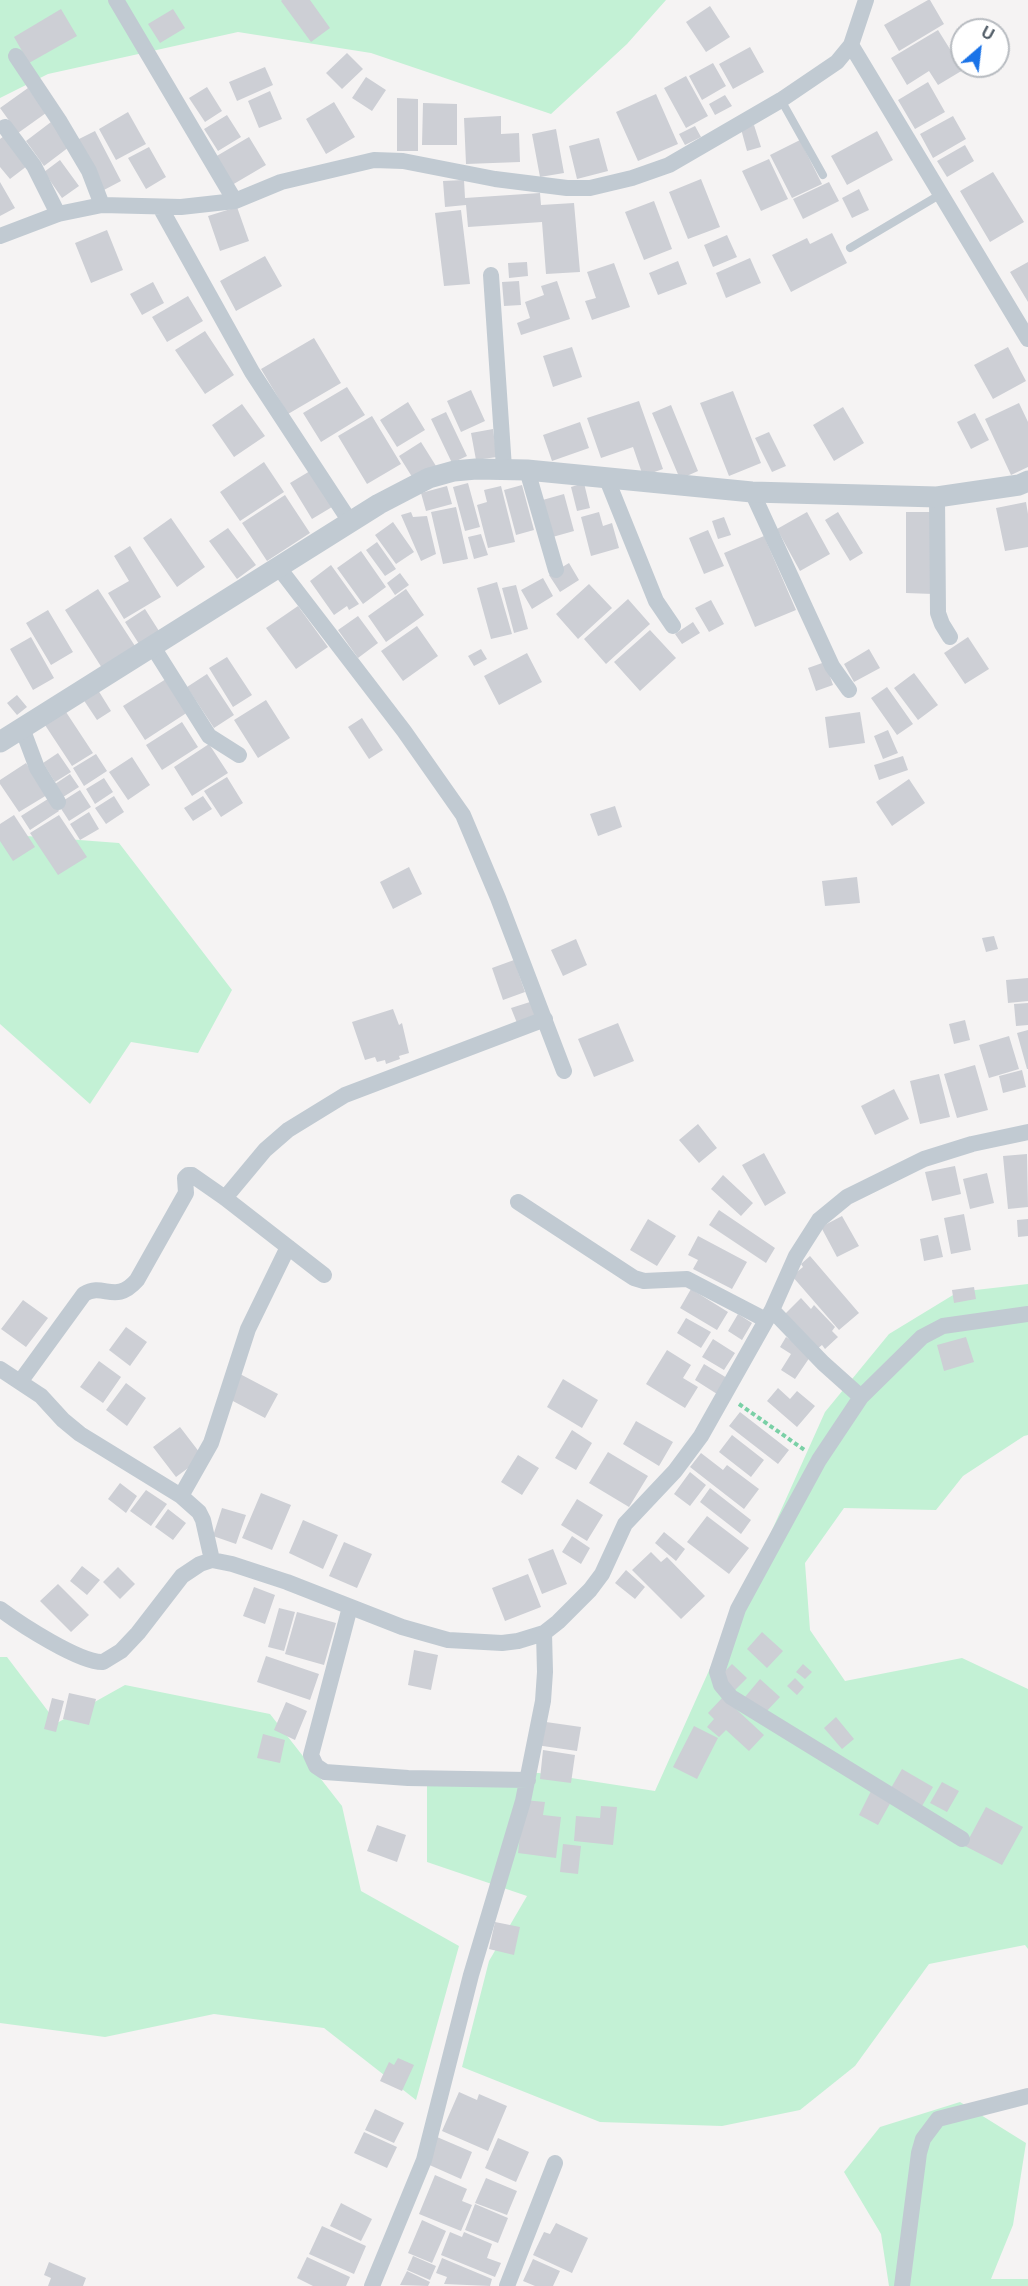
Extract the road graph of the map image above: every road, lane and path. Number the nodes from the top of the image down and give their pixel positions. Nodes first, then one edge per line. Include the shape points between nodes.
1 (116, 0) edge
2 (862, 2) edge
3 (851, 45) junction
4 (16, 56) dead end
5 (781, 100) junction
6 (5, 127) dead end
7 (823, 175) dead end
8 (941, 195) junction
9 (235, 201) junction
10 (102, 205) junction
11 (160, 207) junction
12 (58, 214) junction
13 (0, 236) edge
14 (850, 248) dead end
15 (491, 275) dead end
16 (1028, 339) edge
17 (504, 468) junction
18 (527, 470) junction
19 (606, 477) junction
20 (1028, 481) edge
21 (752, 492) junction
22 (937, 497) junction
23 (351, 523) junction
24 (279, 568) junction
25 (556, 570) dead end
26 (673, 626) dead end
27 (950, 637) dead end
28 (153, 647) junction
29 (849, 690) dead end
30 (22, 728) junction
31 (0, 742) edge
32 (239, 755) dead end
33 (58, 802) dead end
34 (545, 1019) junction
35 (564, 1071) dead end
36 (1028, 1131) edge
37 (225, 1198) junction
38 (518, 1202) dead end
39 (288, 1247) junction
40 (324, 1275) dead end
41 (1028, 1314) edge
42 (769, 1315) junction
43 (0, 1369) edge
44 (20, 1382) junction
45 (725, 1395) junction
46 (861, 1397) junction
47 (819, 1460) junction
48 (181, 1496) junction
49 (212, 1560) junction
50 (350, 1607) junction
51 (0, 1609) edge
52 (544, 1633) junction
53 (528, 1780) junction
54 (962, 1839) dead end
55 (1028, 2096) edge
56 (555, 2163) dead end
57 (372, 2286) edge
58 (507, 2286) edge
59 (902, 2286) edge

1 - 9 street
2 - 3 street
3 - 5 street via 837,62
3 - 8 street
4 - 10 street via 89,171
5 - 7 lane
5 - 9 street via 669,165 590,188 495,179 403,161 374,160 281,182
6 - 12 street via 34,166
8 - 14 lane
8 - 16 street
9 - 11 street
10 - 11 street
10 - 12 street
11 - 23 street via 252,372
12 - 13 street
15 - 17 street
17 - 18 street
17 - 23 street via 454,471 429,478
18 - 19 street
18 - 25 street
19 - 21 street
19 - 26 street via 656,601
20 - 22 street
21 - 22 street
21 - 29 street via 832,666
22 - 27 street via 938,612
23 - 24 street
24 - 28 street
24 - 34 street via 463,815
28 - 30 street
28 - 32 street via 209,736
30 - 31 street
30 - 33 street via 37,768
34 - 35 street
34 - 37 street via 345,1095 288,1130 265,1150
36 - 42 street via 924,1159 847,1197 819,1220 796,1256
37 - 39 street
37 - 44 street via 192,1175 186,1176 186,1193 137,1280 117,1293 84,1294
38 - 42 street via 634,1278 687,1280
39 - 40 street
39 - 48 street via 248,1329 211,1443
41 - 46 street via 943,1326 922,1337
42 - 45 street
42 - 46 street
43 - 44 street
44 - 48 street via 48,1402 80,1434
45 - 47 path
45 - 52 street via 675,1471 625,1524 602,1574 575,1606
46 - 47 street
47 - 54 street via 738,1609 717,1672 721,1685 731,1697
48 - 49 street via 199,1512
49 - 50 street via 287,1582
49 - 51 street via 182,1576 138,1633 104,1662 82,1658
50 - 52 street via 448,1640 502,1643
50 - 53 street via 311,1755 316,1766 325,1772 408,1778
52 - 53 street via 543,1701
53 - 57 street via 471,1976 424,2160
55 - 59 street via 938,2119 923,2139
56 - 58 street

